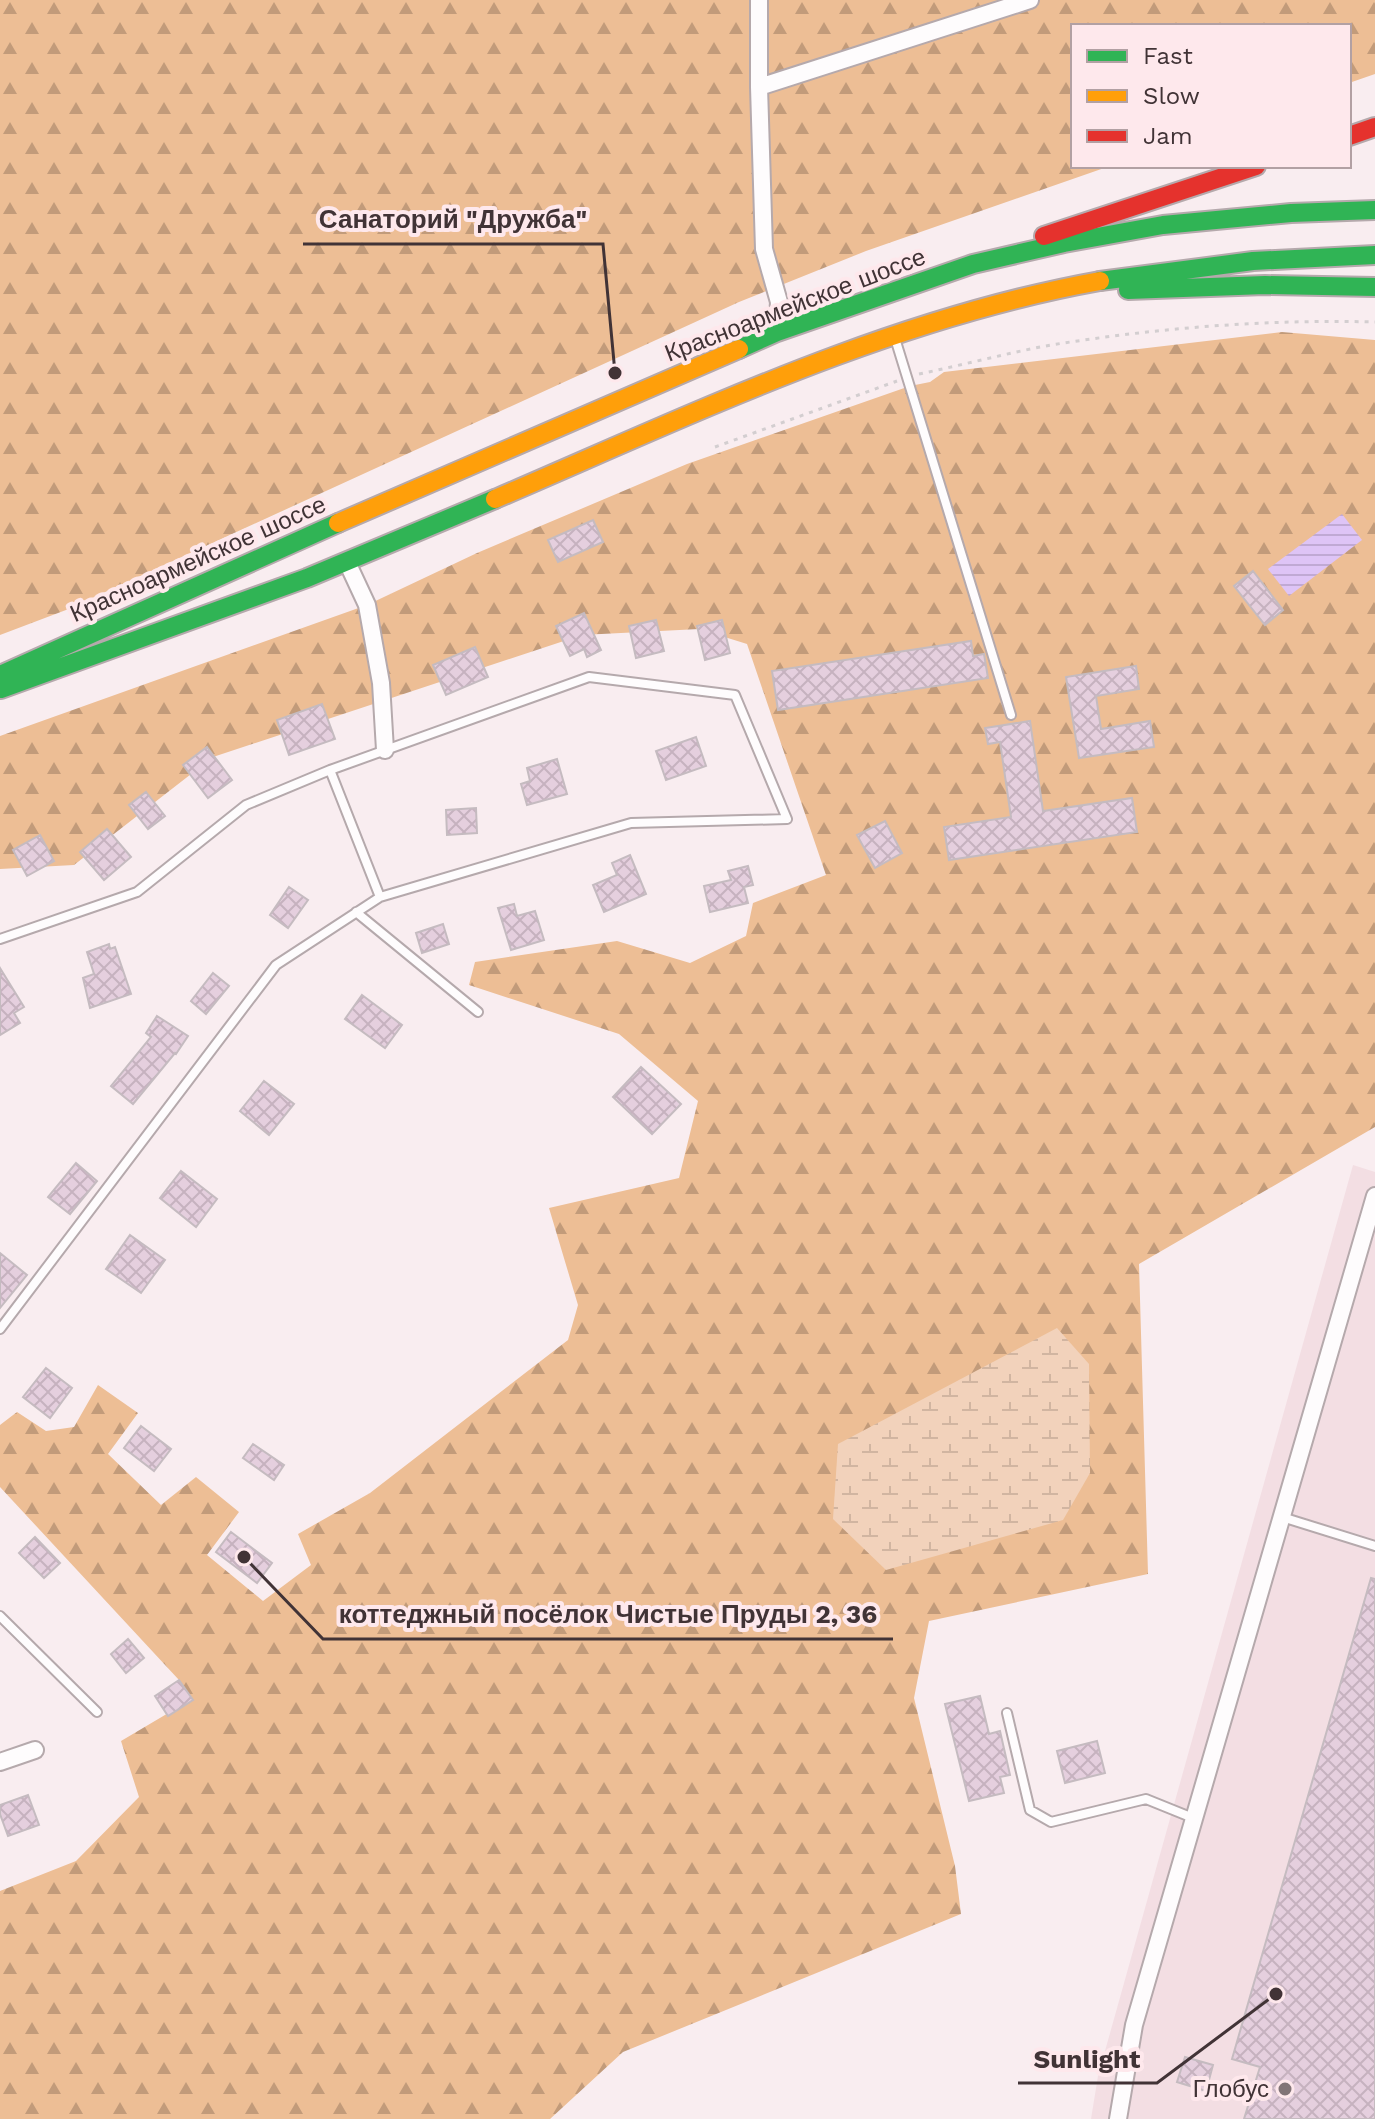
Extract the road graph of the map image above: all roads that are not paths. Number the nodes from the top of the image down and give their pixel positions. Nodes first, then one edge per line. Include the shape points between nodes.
1 (759, 0) edge
2 (1030, 0) edge
3 (759, 87) junction
4 (1375, 127) edge
5 (1351, 135) edge
6 (1250, 168) edge
7 (1375, 210) edge
8 (1375, 255) edge
9 (973, 264) junction
10 (1375, 287) edge
11 (1003, 303) junction
12 (777, 332) junction
13 (894, 334) junction
14 (347, 562) junction
15 (0, 675) edge
16 (0, 689) edge
17 (1011, 715) dead end
18 (385, 750) junction
19 (330, 770) junction
20 (380, 897) junction
21 (356, 912) junction
22 (0, 939) edge
23 (478, 1012) dead end
24 (1375, 1196) edge
25 (0, 1329) edge
26 (1282, 1517) junction
27 (1375, 1546) edge
28 (0, 1616) edge
29 (97, 1712) dead end
30 (1007, 1713) dead end
31 (35, 1750) dead end
32 (0, 1762) edge
33 (1194, 1818) junction
34 (1118, 2119) edge

1 - 3 street
2 - 3 street
3 - 12 street via 764,249 779,302
4 - 5 main road
6 - 9 main road via 1119,209
7 - 9 main road, Красноармейское шоссе via 1163,225
8 - 11 main road, Красноармейское шоссе via 1200,265
9 - 12 main road, Красноармейское шоссе
10 - 11 main road via 1142,288
11 - 13 main road, Красноармейское шоссе
12 - 15 main road, Красноармейское шоссе
13 - 14 main road, Красноармейское шоссе via 701,410
13 - 17 lane
14 - 16 main road, Красноармейское шоссе
14 - 18 street via 367,605 381,683
18 - 19 lane
18 - 20 lane via 589,677 735,695 787,819 631,823
19 - 20 lane
19 - 22 lane via 246,805 137,892
20 - 21 lane
21 - 23 lane
21 - 25 lane via 276,965
24 - 26 street
26 - 27 lane
26 - 33 street
28 - 29 lane
30 - 33 lane via 1030,1810 1051,1822 1146,1799
31 - 32 street
33 - 34 street via 1134,2025

